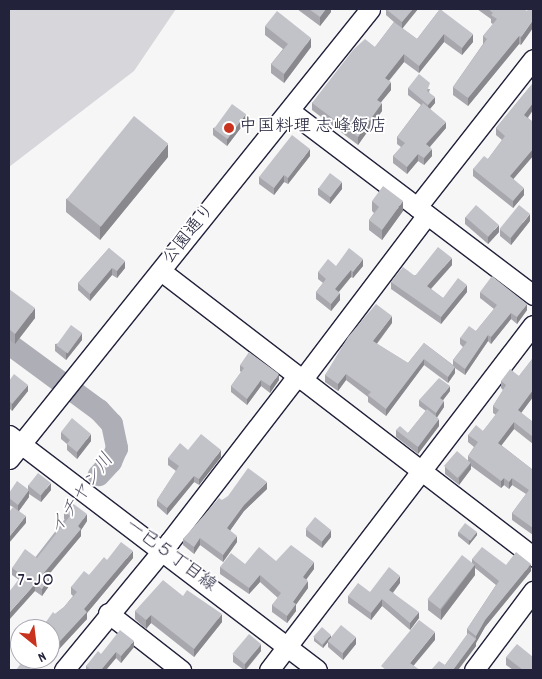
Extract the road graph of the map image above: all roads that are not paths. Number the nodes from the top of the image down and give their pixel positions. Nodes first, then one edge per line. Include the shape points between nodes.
1 (370, 9) edge
2 (533, 59) edge
3 (290, 111) junction
4 (422, 211) junction
5 (161, 271) junction
6 (533, 295) edge
7 (533, 325) edge
8 (299, 378) junction
9 (15, 439) edge
10 (9, 459) edge
11 (421, 471) junction
12 (161, 550) junction
13 (533, 556) edge
14 (533, 591) edge
15 (108, 613) junction
16 (287, 647) junction
17 (64, 670) edge
18 (182, 670) edge
19 (269, 670) edge
20 (318, 670) edge
21 (474, 670) edge

1 - 3 street, 公園通り
2 - 4 street
3 - 4 street
3 - 5 street, 公園通り
4 - 6 street
4 - 8 street
5 - 8 street
5 - 9 street, 公園通り via 61,396
7 - 11 street
8 - 11 street
8 - 12 street
9 - 10 street, 公園通り
9 - 12 street, 一已５丁目線
11 - 13 street
11 - 16 street
12 - 15 street
12 - 16 street, 一已５丁目線
14 - 21 street
15 - 17 street
15 - 18 street
16 - 19 street
16 - 20 street, 一已５丁目線

